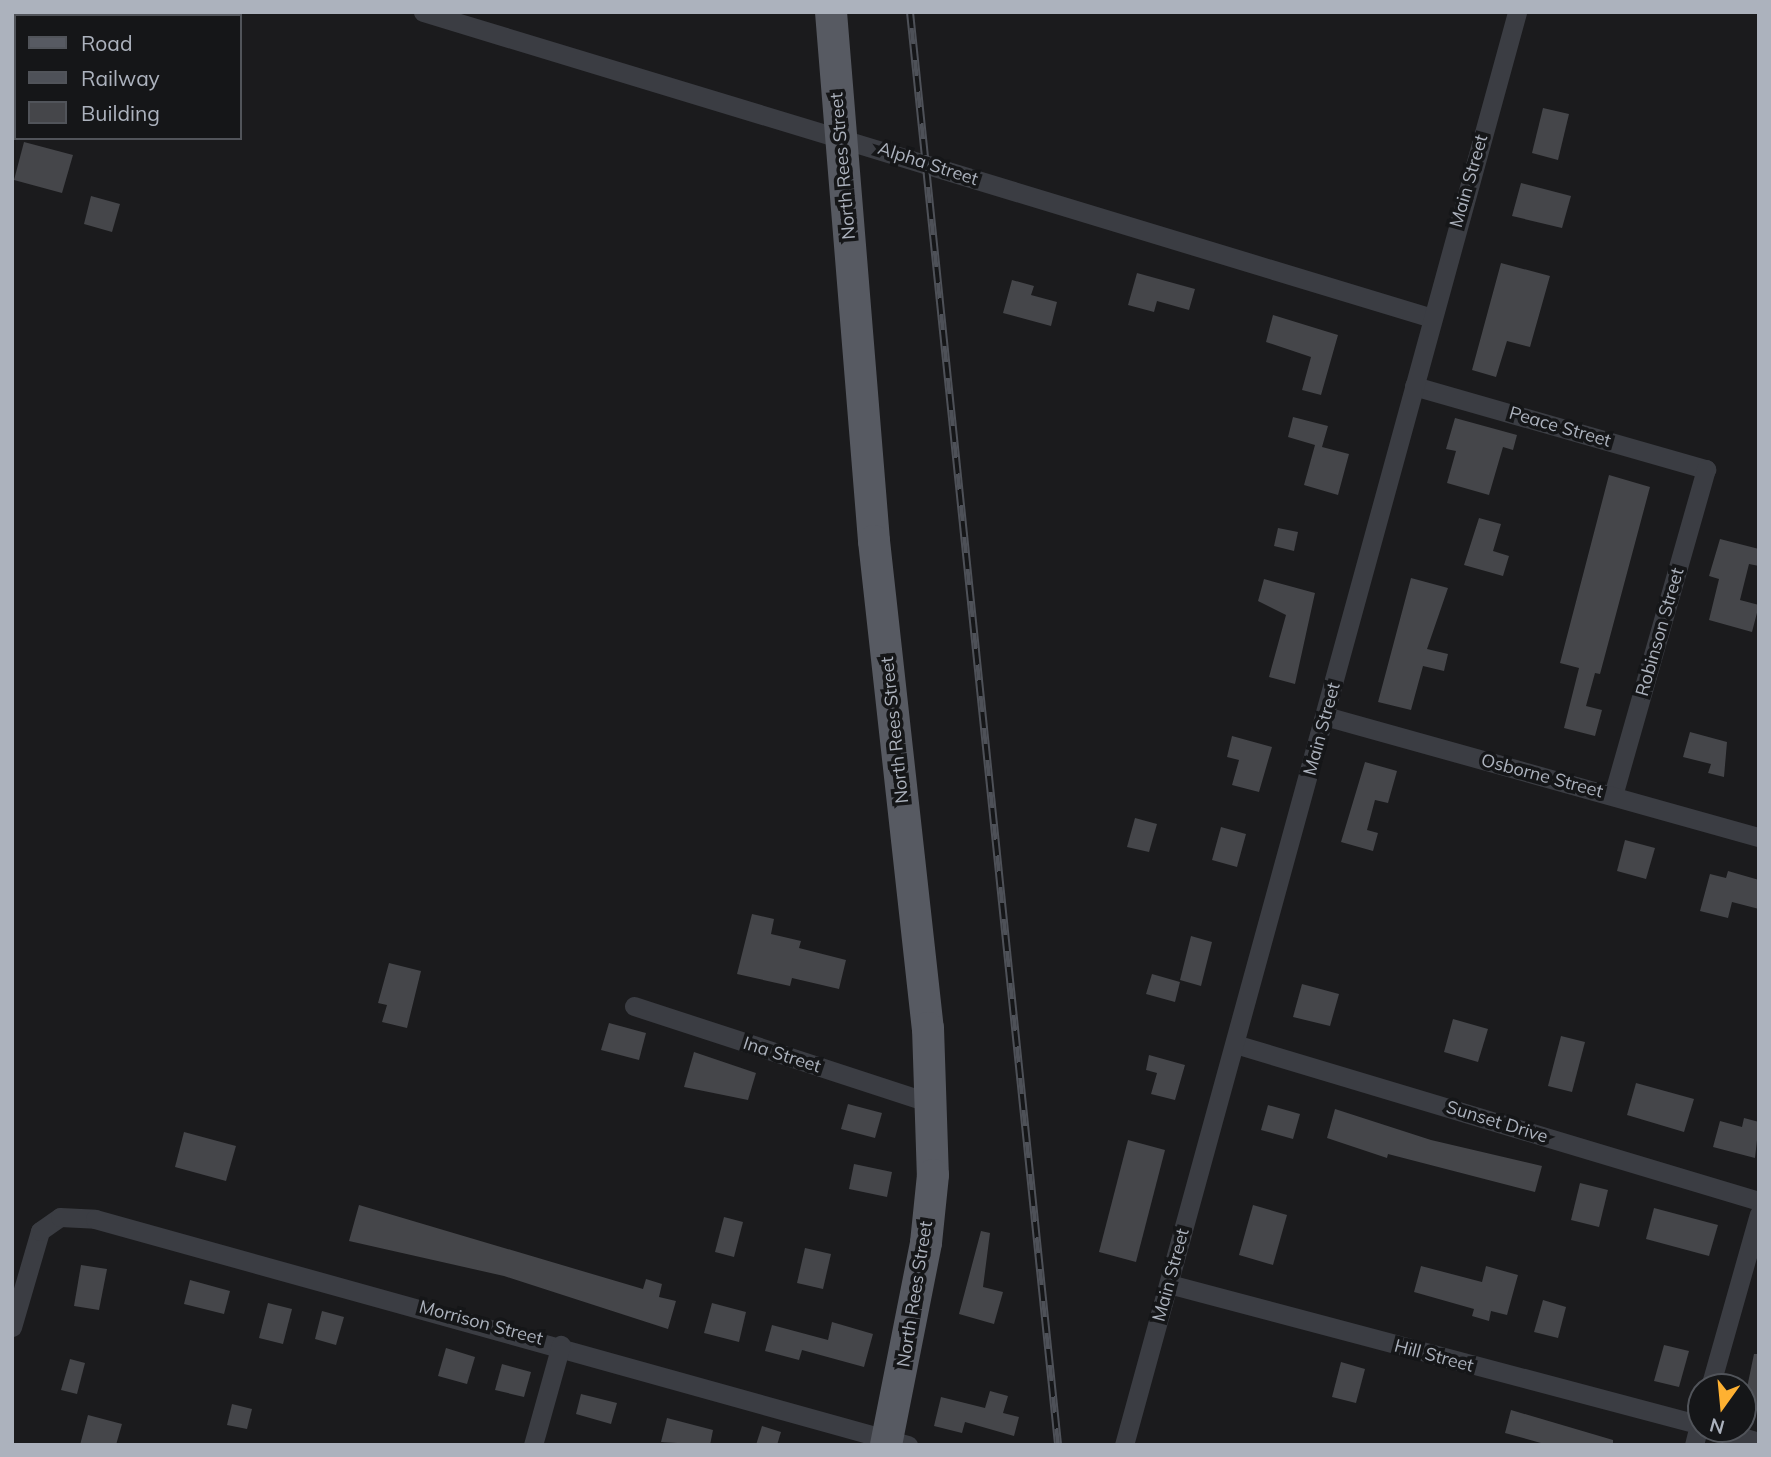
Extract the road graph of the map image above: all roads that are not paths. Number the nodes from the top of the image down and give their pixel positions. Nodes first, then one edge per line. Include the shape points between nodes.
1 (423, 12) edge
2 (831, 12) edge
3 (1517, 12) edge
4 (841, 135) junction
5 (1432, 318) junction
6 (1415, 386) junction
7 (1706, 468) joint
8 (1325, 716) junction
9 (1613, 795) junction
10 (1759, 837) edge
11 (634, 1006) dead end
12 (1235, 1044) junction
13 (931, 1104) junction
14 (1759, 1201) edge
15 (1759, 1214) edge
16 (1169, 1284) junction
17 (12, 1327) edge
18 (561, 1345) junction
19 (1714, 1373) edge
20 (1687, 1420) edge
21 (894, 1443) edge
22 (533, 1445) edge
23 (1124, 1445) edge

1 - 4 street, Alpha Street
2 - 4 main road, North Rees Street
3 - 5 street, Main Street
4 - 5 street, Alpha Street
4 - 13 main road, North Rees Street via 874,541 928,1028
5 - 6 street, Main Street
6 - 7 street, Peace Street
6 - 8 street, Main Street
7 - 9 street, Robinson Street
8 - 9 street, Osborne Street
8 - 12 street, Main Street
9 - 10 street, Osborne Street
11 - 13 street, Ina Street
12 - 14 street, Sunset Drive
12 - 16 street, Main Street
13 - 21 main road, North Rees Street via 933,1175 926,1243
15 - 19 street
16 - 20 street, Hill Street
16 - 23 street, Main Street
17 - 18 street, Morrison Street via 40,1231 52,1221 75,1217
18 - 21 street, Morrison Street
18 - 22 street

